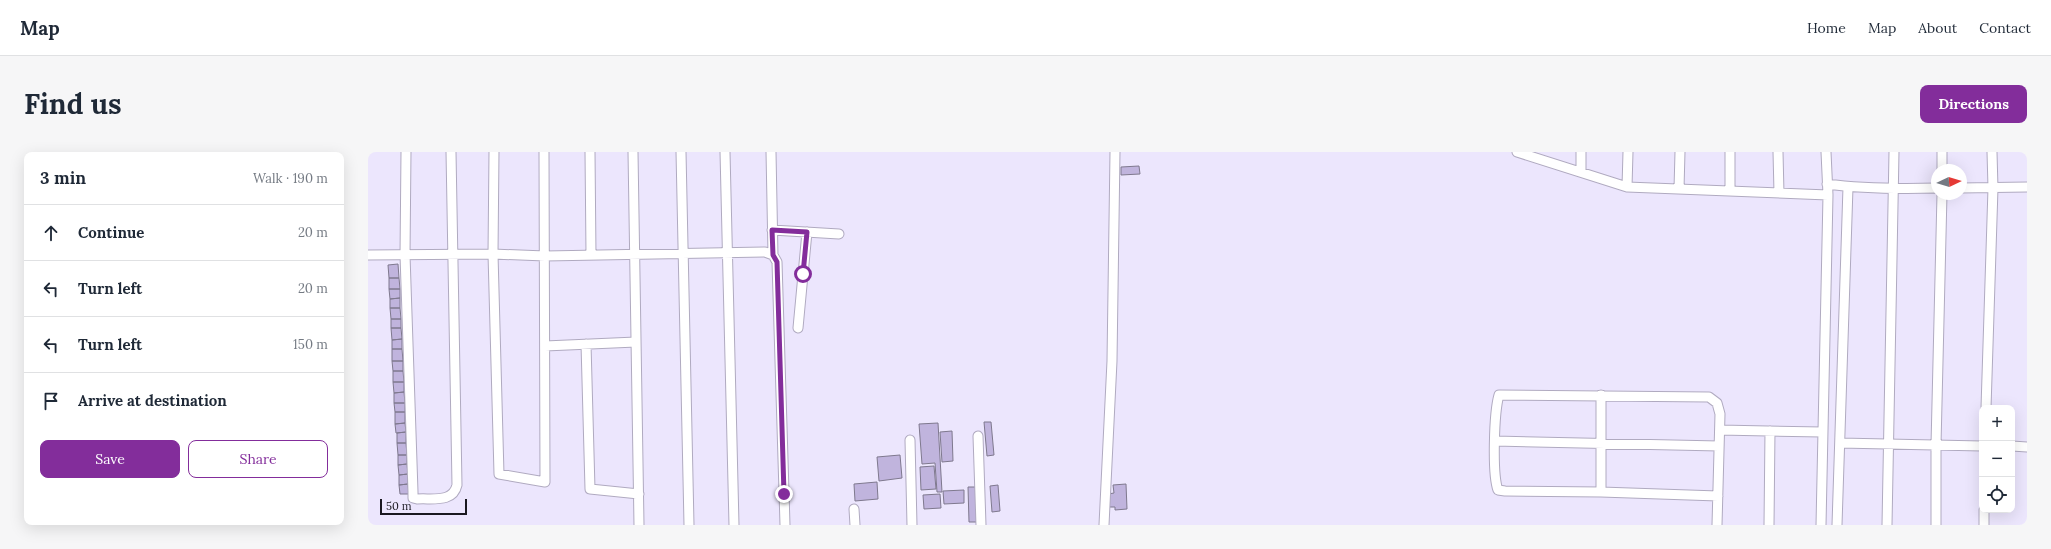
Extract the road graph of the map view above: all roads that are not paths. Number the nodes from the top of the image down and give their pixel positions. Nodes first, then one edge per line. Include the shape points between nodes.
1 (406, 152) edge
2 (450, 152) edge
3 (494, 152) edge
4 (544, 152) edge
5 (590, 152) edge
6 (633, 152) edge
7 (681, 152) edge
8 (725, 152) edge
9 (771, 152) edge
10 (1115, 152) edge
11 (1517, 152) edge
12 (1581, 152) edge
13 (1628, 152) edge
14 (1680, 152) edge
15 (1730, 152) edge
16 (1778, 152) edge
17 (1826, 152) edge
18 (1894, 152) edge
19 (1942, 152) edge
20 (1992, 152) edge
21 (1533, 154) edge
22 (1942, 164) edge
23 (1581, 172) junction
24 (1827, 184) junction
25 (1627, 187) junction
26 (1848, 187) junction
27 (2027, 187) edge
28 (1931, 188) edge
29 (1967, 188) edge
30 (1993, 188) junction
31 (1679, 189) junction
32 (1894, 189) junction
33 (1730, 191) junction
34 (1778, 193) junction
35 (1828, 195) junction
36 (1942, 200) edge
37 (772, 230) junction
38 (807, 232) junction
39 (838, 234) dead end
40 (682, 252) junction
41 (728, 252) junction
42 (635, 253) junction
43 (452, 254) junction
44 (494, 254) junction
45 (591, 254) junction
46 (368, 255) edge
47 (405, 255) junction
48 (773, 255) junction
49 (545, 256) junction
50 (798, 328) dead end
51 (636, 342) junction
52 (586, 344) junction
53 (545, 346) junction
54 (1601, 396) junction
55 (1986, 405) edge
56 (1720, 430) junction
57 (1770, 431) junction
58 (1822, 432) junction
59 (978, 436) dead end
60 (910, 440) dead end
61 (1495, 441) junction
62 (1603, 443) junction
63 (1840, 443) junction
64 (1888, 445) junction
65 (1936, 445) junction
66 (1719, 446) junction
67 (1979, 446) edge
68 (2015, 446) edge
69 (2027, 447) edge
70 (1602, 492) junction
71 (639, 494) junction
72 (1718, 496) junction
73 (854, 509) dead end
74 (1984, 513) edge
75 (639, 525) edge
76 (689, 525) edge
77 (734, 525) edge
78 (784, 525) edge
79 (855, 525) edge
80 (912, 525) edge
81 (981, 525) edge
82 (1104, 525) edge
83 (1717, 525) edge
84 (1769, 525) edge
85 (1821, 525) edge
86 (1837, 525) edge
87 (1887, 525) edge
88 (1936, 525) edge
89 (1984, 525) edge

1 - 47 street
2 - 43 street
3 - 44 street
4 - 49 street
5 - 45 street
6 - 42 street
7 - 40 street
8 - 41 street
9 - 37 street
10 - 82 street via 1112,361
11 - 21 street
12 - 23 street
13 - 25 street
14 - 31 street
15 - 33 street
16 - 34 street
17 - 24 street
18 - 32 street
19 - 22 street
20 - 30 street
21 - 23 street
23 - 25 street
24 - 26 street
24 - 35 street
25 - 31 street
26 - 32 street
26 - 63 street
27 - 30 street
28 - 32 street
29 - 30 street
30 - 55 street
31 - 33 street
32 - 64 street
33 - 34 street
34 - 35 street
35 - 58 street
36 - 65 street
37 - 38 street
37 - 48 street
38 - 39 street
38 - 50 street
40 - 41 street
40 - 42 street
40 - 76 street
41 - 48 street via 766,252
41 - 77 street
42 - 45 street
42 - 51 street
43 - 44 street
43 - 47 street
43 - 47 street via 455,493 448,498 417,499 413,498
44 - 49 street
44 - 53 street via 500,474 545,482
45 - 49 street
46 - 47 street
48 - 78 street via 777,262
49 - 53 street
51 - 52 street
51 - 71 street
52 - 53 street
52 - 71 street via 590,489
54 - 56 street via 1709,397 1717,403
54 - 61 street via 1499,395
54 - 62 street
56 - 57 street
56 - 66 street
57 - 58 street
57 - 84 street
58 - 85 street
59 - 81 street
60 - 80 street
61 - 62 street
61 - 70 street via 1498,490
62 - 66 street
62 - 70 street
63 - 64 street
63 - 86 street
64 - 65 street
64 - 87 street
65 - 67 street
65 - 88 street
66 - 72 street
68 - 69 street
70 - 72 street
71 - 75 street
72 - 83 street
73 - 79 street
74 - 89 street

